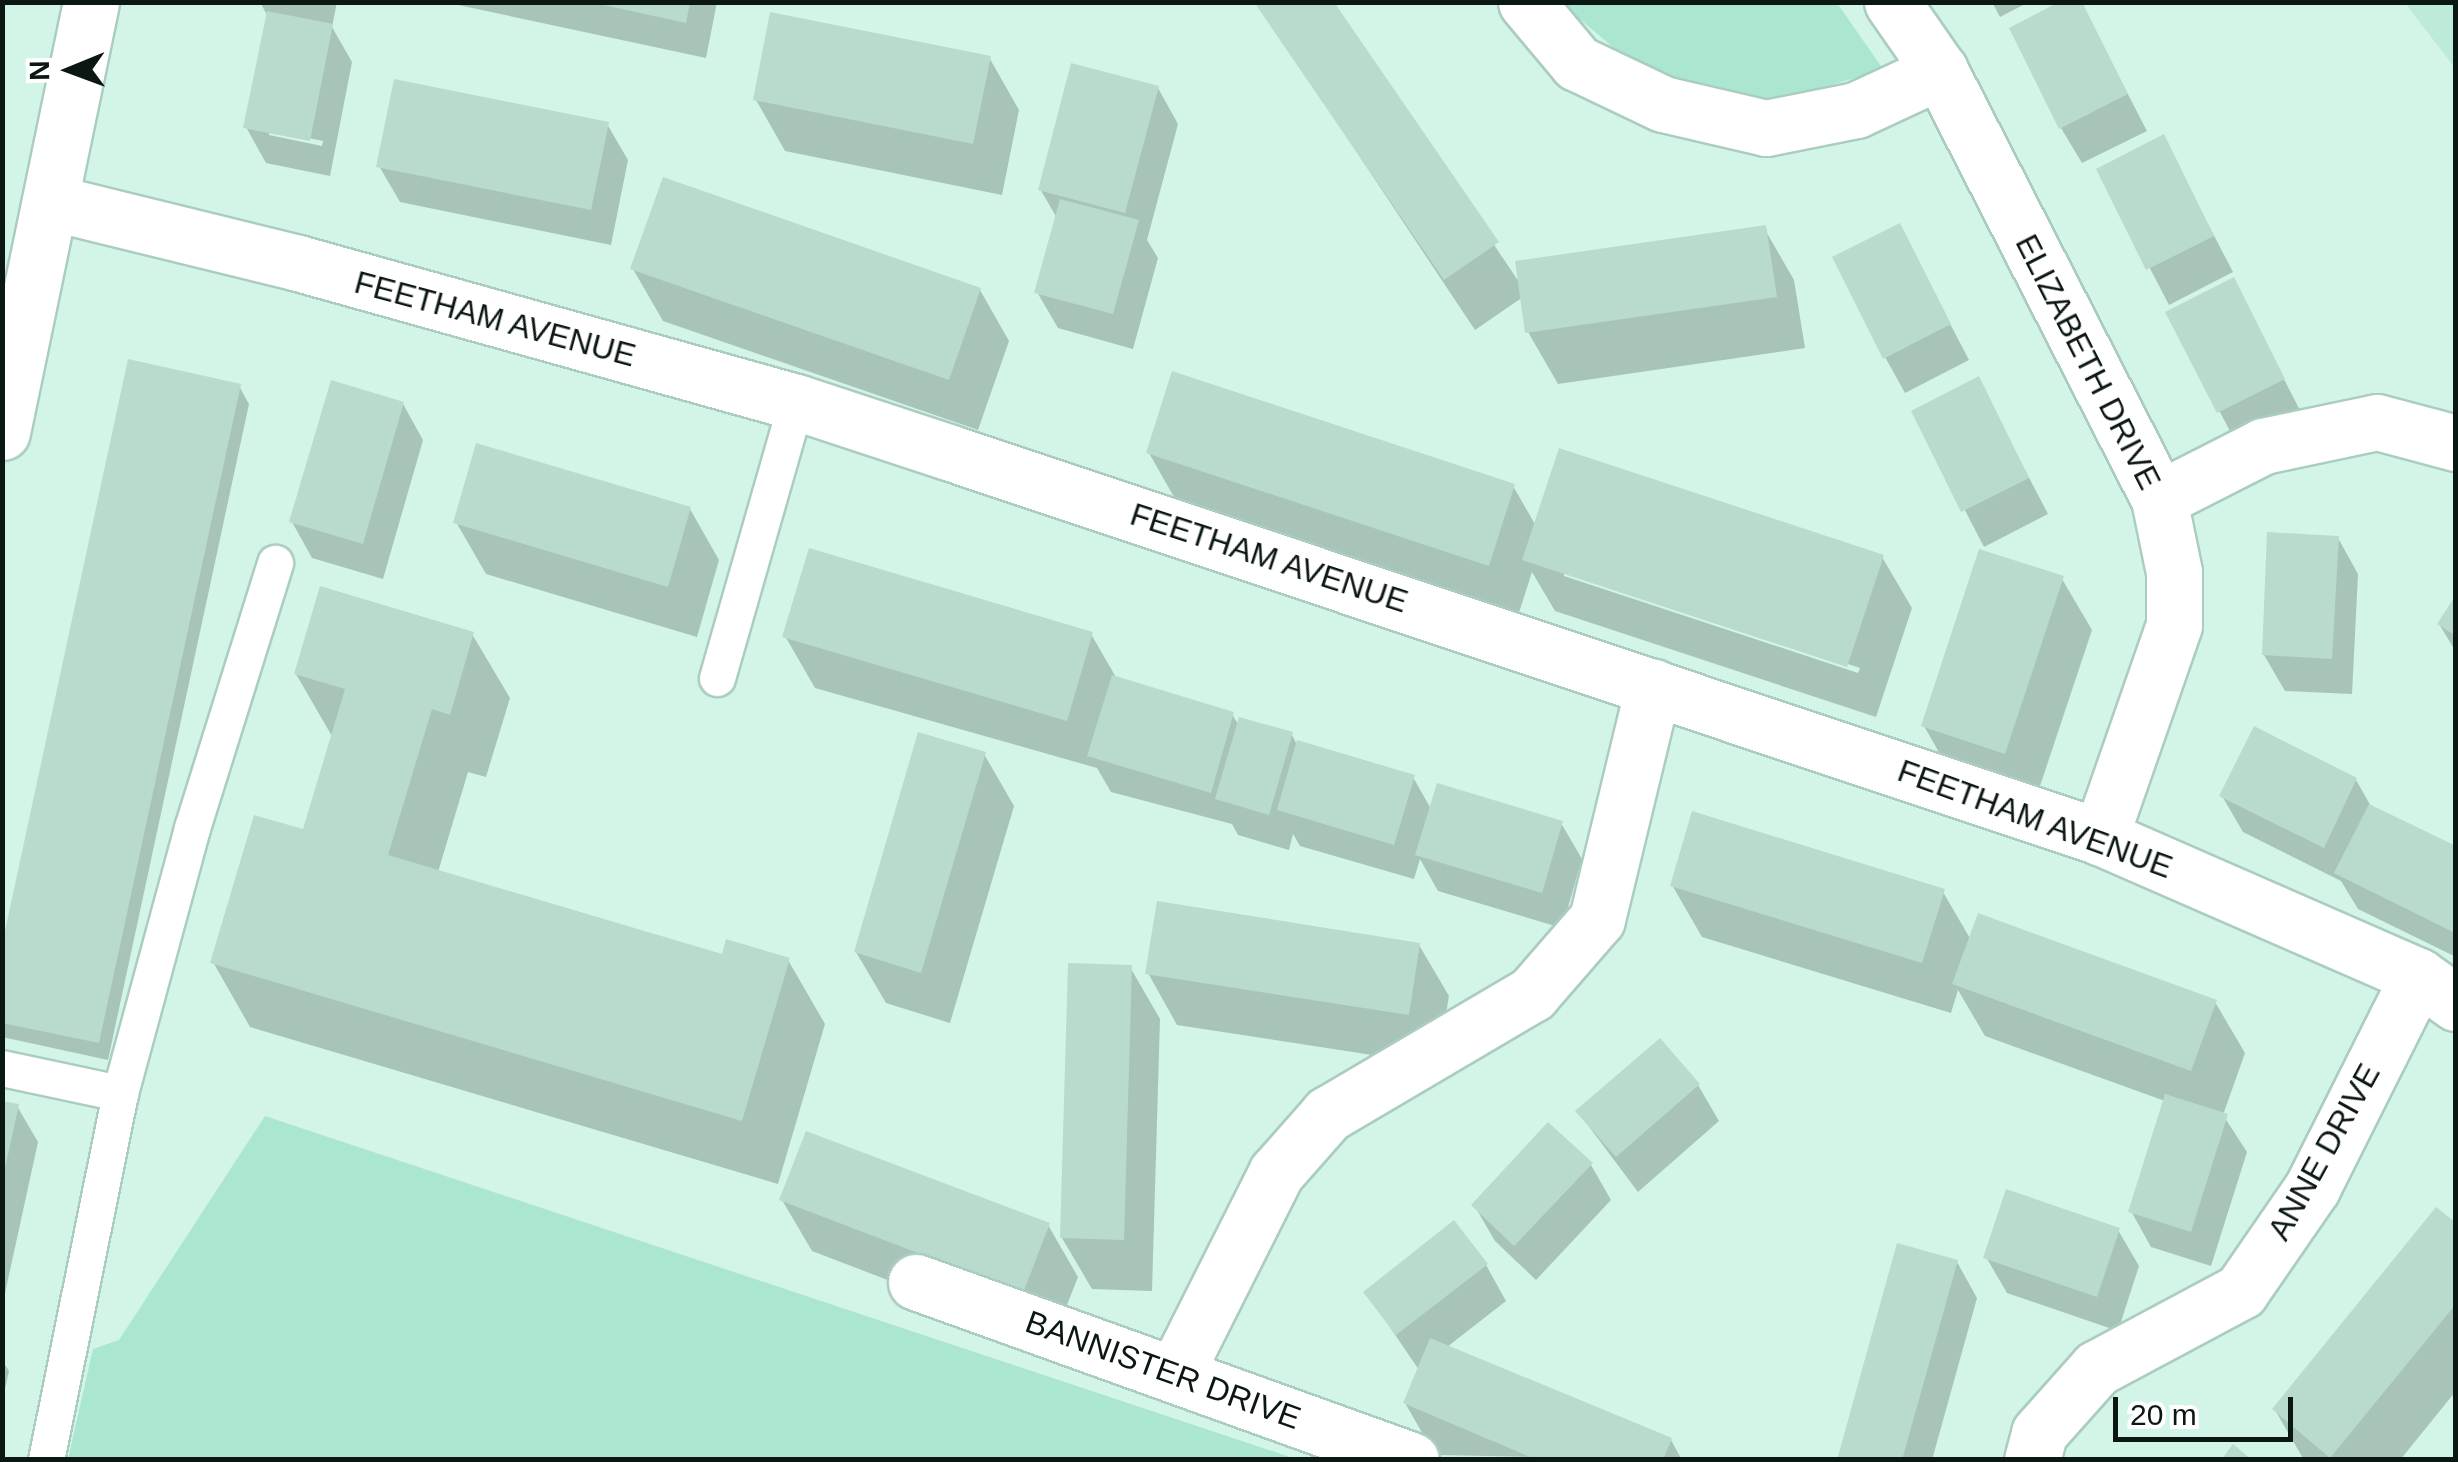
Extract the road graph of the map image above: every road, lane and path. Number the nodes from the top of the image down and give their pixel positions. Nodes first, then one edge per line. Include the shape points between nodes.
1 (91, 2) edge
2 (1526, 2) edge
3 (1892, 2) edge
4 (1940, 71) junction
5 (50, 202) junction
6 (796, 402) junction
7 (2, 432) edge
8 (2456, 443) edge
9 (2159, 499) junction
10 (275, 563) dead end
11 (717, 678) dead end
12 (1653, 687) junction
13 (2100, 837) junction
14 (2437, 989) edge
15 (2, 1068) edge
16 (120, 1092) junction
17 (916, 1282) dead end
18 (1175, 1374) junction
19 (46, 1460) edge
20 (1411, 1460) edge
21 (2032, 1460) edge

1 - 5 street
2 - 4 street via 1576,63 1663,104 1766,128 1856,110
3 - 4 street, ELIZABETH DRIVE
4 - 9 street, ELIZABETH DRIVE
5 - 6 street, FEETHAM AVENUE
5 - 7 street
6 - 11 lane
6 - 12 street, FEETHAM AVENUE
8 - 9 street via 2377,422 2263,446
9 - 13 street, ELIZABETH DRIVE via 2174,572 2174,626
10 - 16 lane via 192,828
12 - 13 street, FEETHAM AVENUE
12 - 18 street via 1598,919 1532,994 1328,1114 1276,1173
13 - 14 street, FEETHAM AVENUE
14 - 21 street, ANNE DRIVE via 2241,1291 2097,1368 2039,1433
15 - 16 lane
16 - 19 lane
17 - 18 street, BANNISTER DRIVE
18 - 20 street, BANNISTER DRIVE

